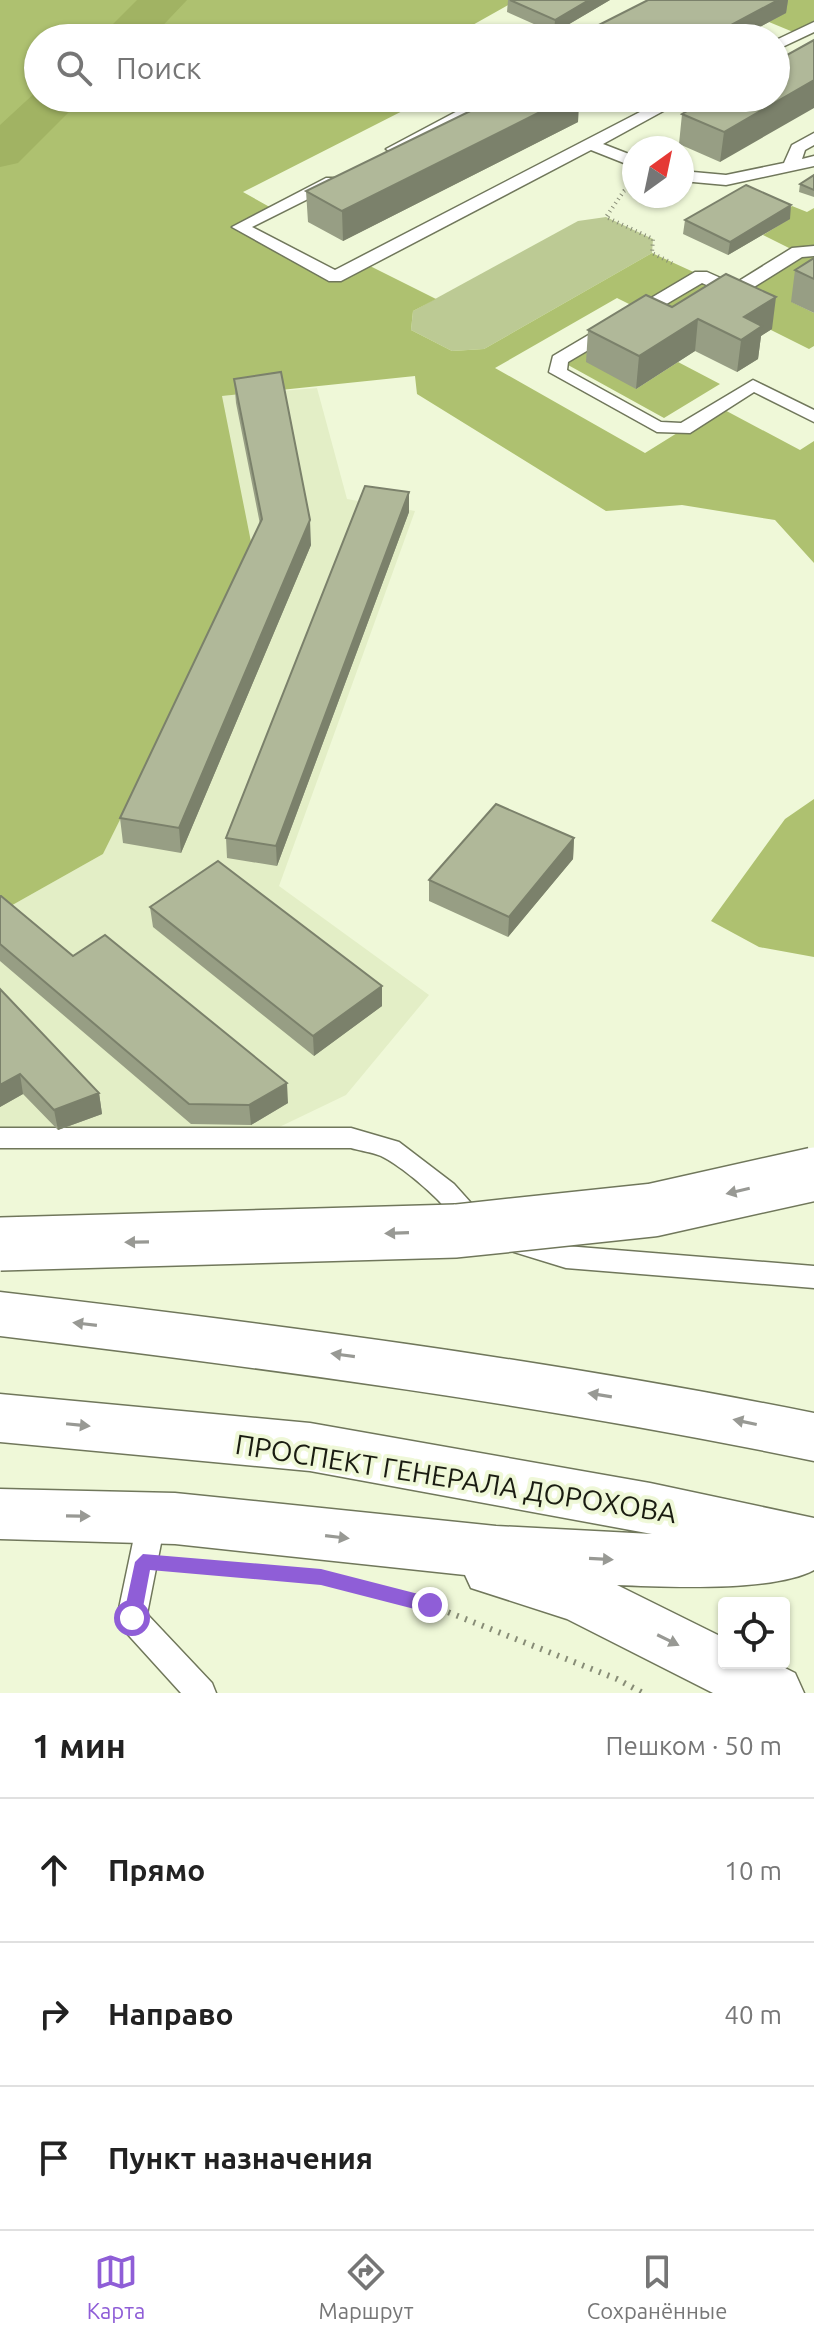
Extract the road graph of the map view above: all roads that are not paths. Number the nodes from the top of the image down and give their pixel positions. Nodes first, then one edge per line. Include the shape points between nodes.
1 (814, 26) edge
2 (790, 39) edge
3 (467, 112) edge
4 (653, 112) edge
5 (814, 138) edge
6 (592, 145) junction
7 (383, 155) edge
8 (622, 157) edge
9 (814, 161) edge
10 (791, 166) junction
11 (341, 176) edge
12 (694, 177) edge
13 (814, 251) edge
14 (814, 417) edge
15 (0, 1138) edge
16 (814, 1174) edge
17 (0, 1244) edge
18 (814, 1277) edge
19 (0, 1314) edge
20 (0, 1418) edge
21 (814, 1437) edge
22 (0, 1514) edge
23 (152, 1518) junction
24 (814, 1544) edge
25 (412, 1546) junction
26 (814, 1551) edge
27 (201, 1693) edge
28 (774, 1693) edge

1 - 2 lane
3 - 7 lane
4 - 6 lane
5 - 10 lane via 798,148
6 - 8 lane
6 - 11 lane via 335,277 240,227
9 - 10 lane
10 - 12 lane via 726,180
13 - 14 lane via 798,252 735,291 701,276 559,360 558,372 657,427 684,429 753,385
15 - 18 lane via 351,1138 390,1149 445,1191 467,1218 506,1240 566,1257
16 -> 17 main road, bridge via 653,1210 456,1231
21 -> 19 main road via 677,1407 337,1354
20 -> 24 main road, ПРОСПЕКТ ГЕНЕРАЛА ДОРОХОВА via 310,1447 650,1508
22 -> 23 main road
23 -> 25 main road
23 - 27 lane via 132,1618
25 -> 26 main road via 608,1560
25 -> 28 main road via 580,1596

